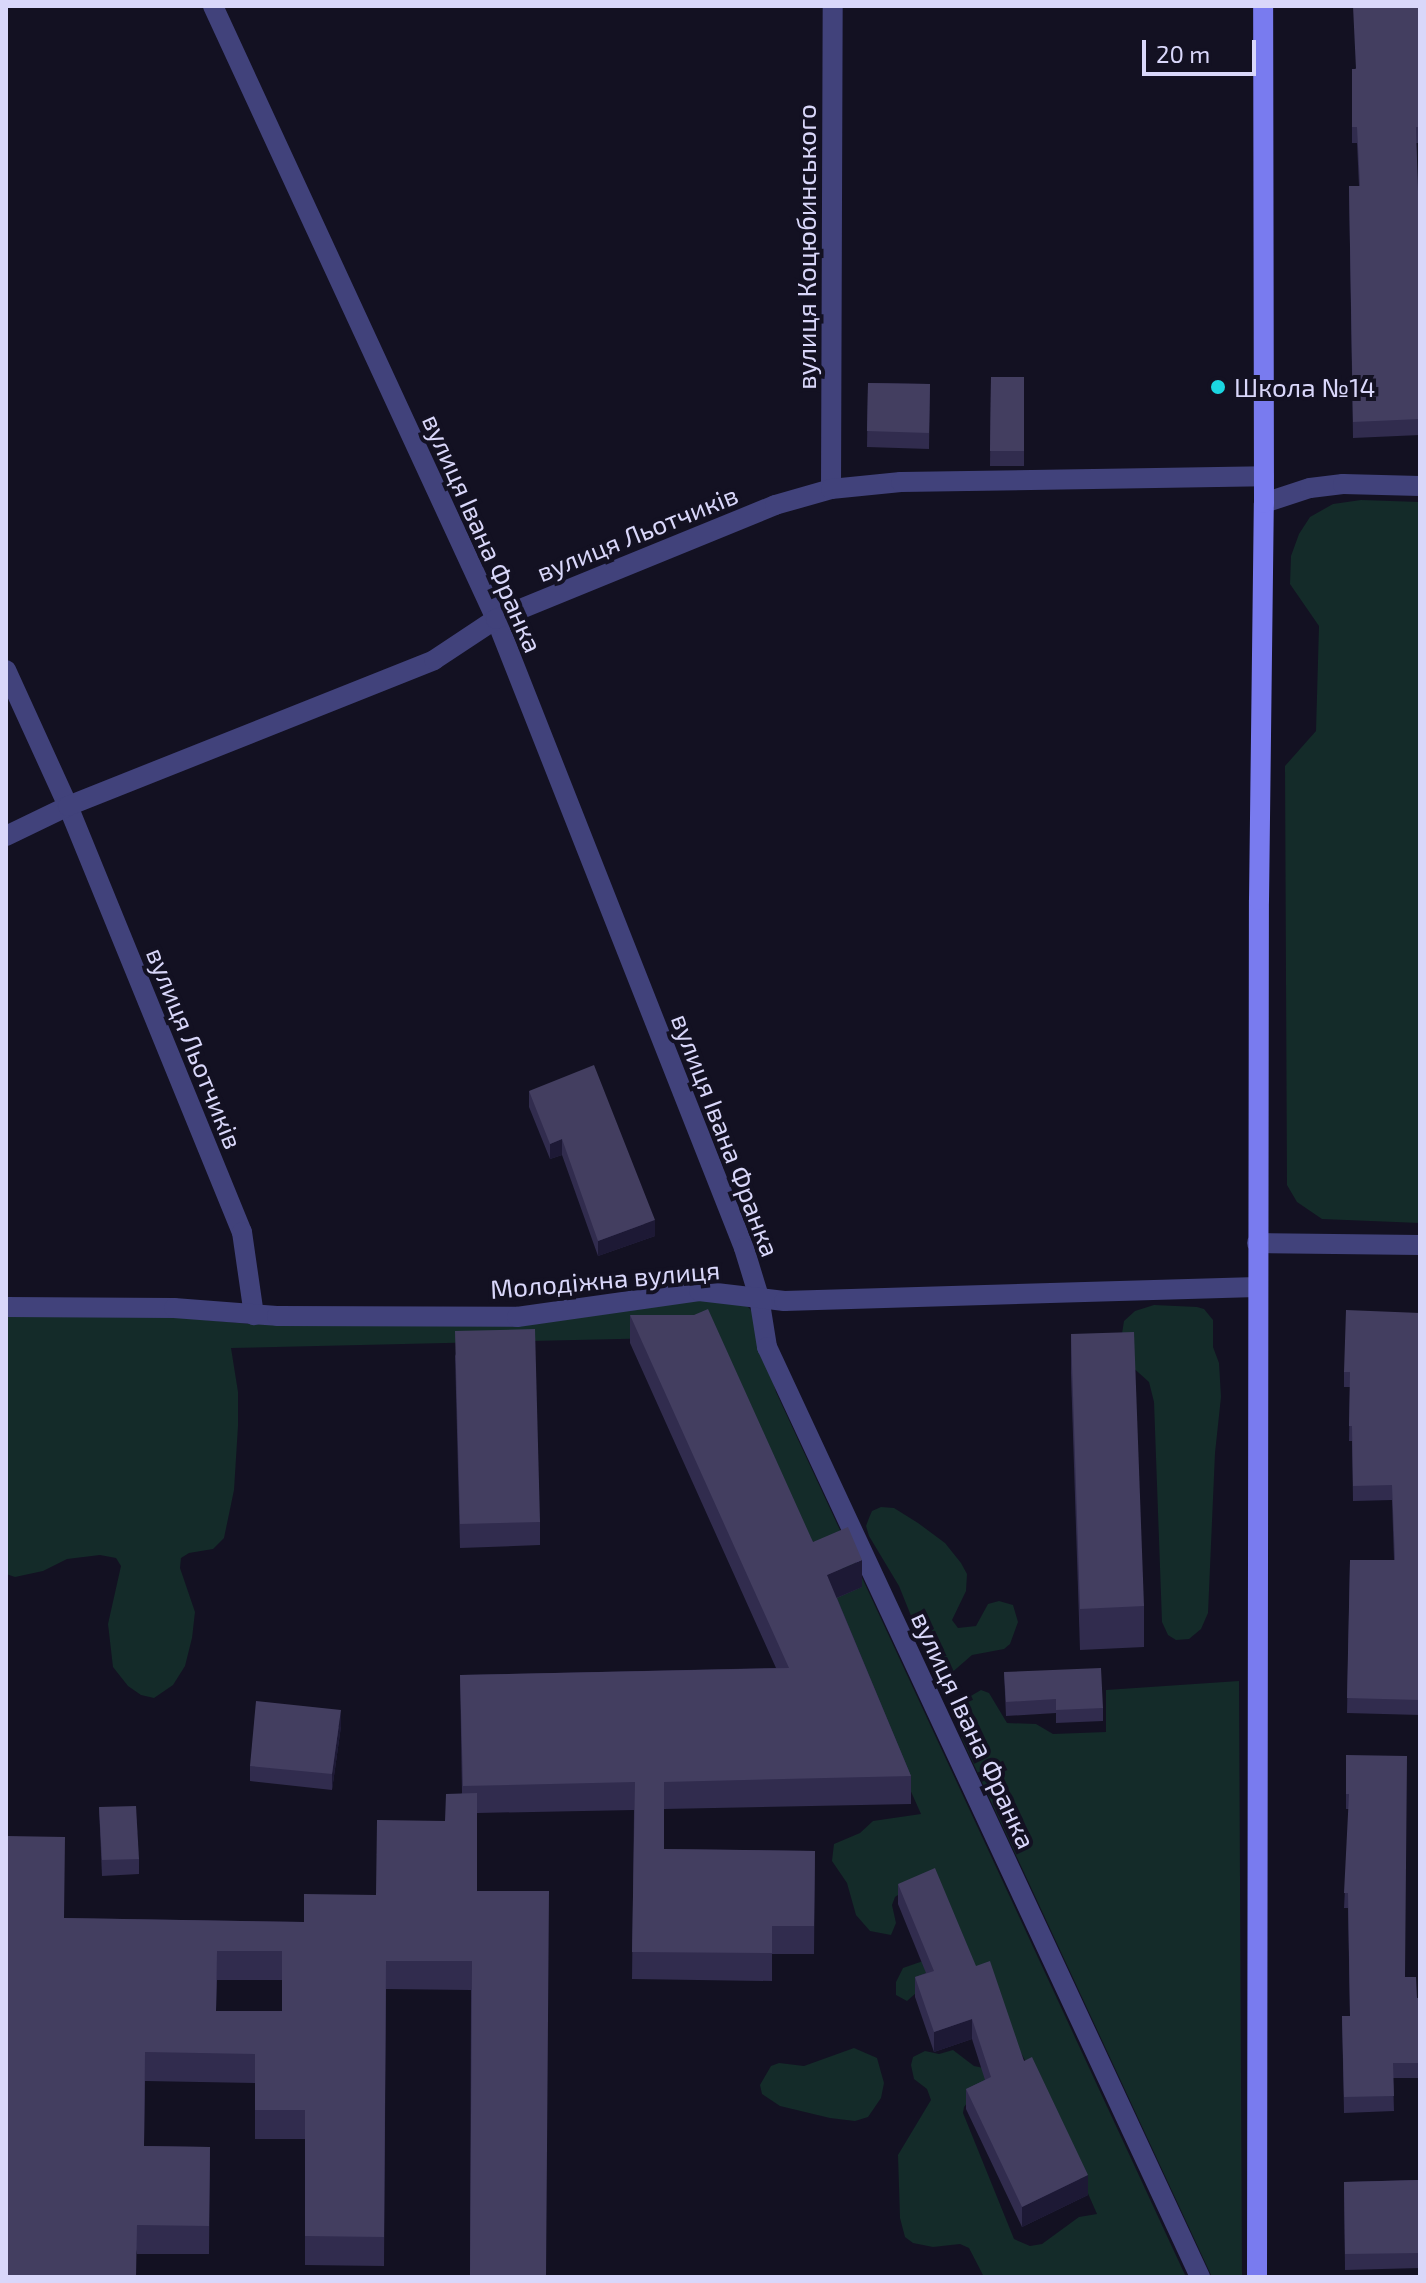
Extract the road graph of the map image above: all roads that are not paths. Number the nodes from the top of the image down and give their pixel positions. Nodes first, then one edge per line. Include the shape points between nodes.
1 (213, 6) edge
2 (833, 6) edge
3 (1263, 6) edge
4 (1264, 476) junction
5 (1420, 486) edge
6 (831, 489) junction
7 (1264, 503) junction
8 (496, 619) junction
9 (6, 670) edge
10 (68, 806) junction
11 (6, 836) edge
12 (1257, 1243) junction
13 (1420, 1245) edge
14 (1257, 1287) junction
15 (759, 1297) junction
16 (6, 1307) edge
17 (254, 1315) junction
18 (1200, 2277) edge
19 (1257, 2277) edge

1 - 8 street, вулиця Івана Франка
2 - 6 street, вулиця Коцюбинського
3 - 4 street
4 - 6 street, вулиця Льотчиків via 901,482
4 - 7 street
5 - 7 street via 1343,484
6 - 8 street, вулиця Льотчиків via 775,505
7 - 12 street
8 - 10 street, вулиця Льотчиків via 434,660
8 - 15 street, вулиця Івана Франка
9 - 10 street, вулиця Льотчиків
10 - 11 street, вулиця Льотчиків
10 - 17 street, вулиця Льотчиків via 242,1232
12 - 13 street
12 - 14 street
14 - 15 street, Молодіжна вулиця via 784,1301
14 - 19 street
15 - 17 street, Молодіжна вулиця via 699,1291 517,1317
15 - 18 street, вулиця Івана Франка via 767,1347
16 - 17 street, Молодіжна вулиця via 174,1308

